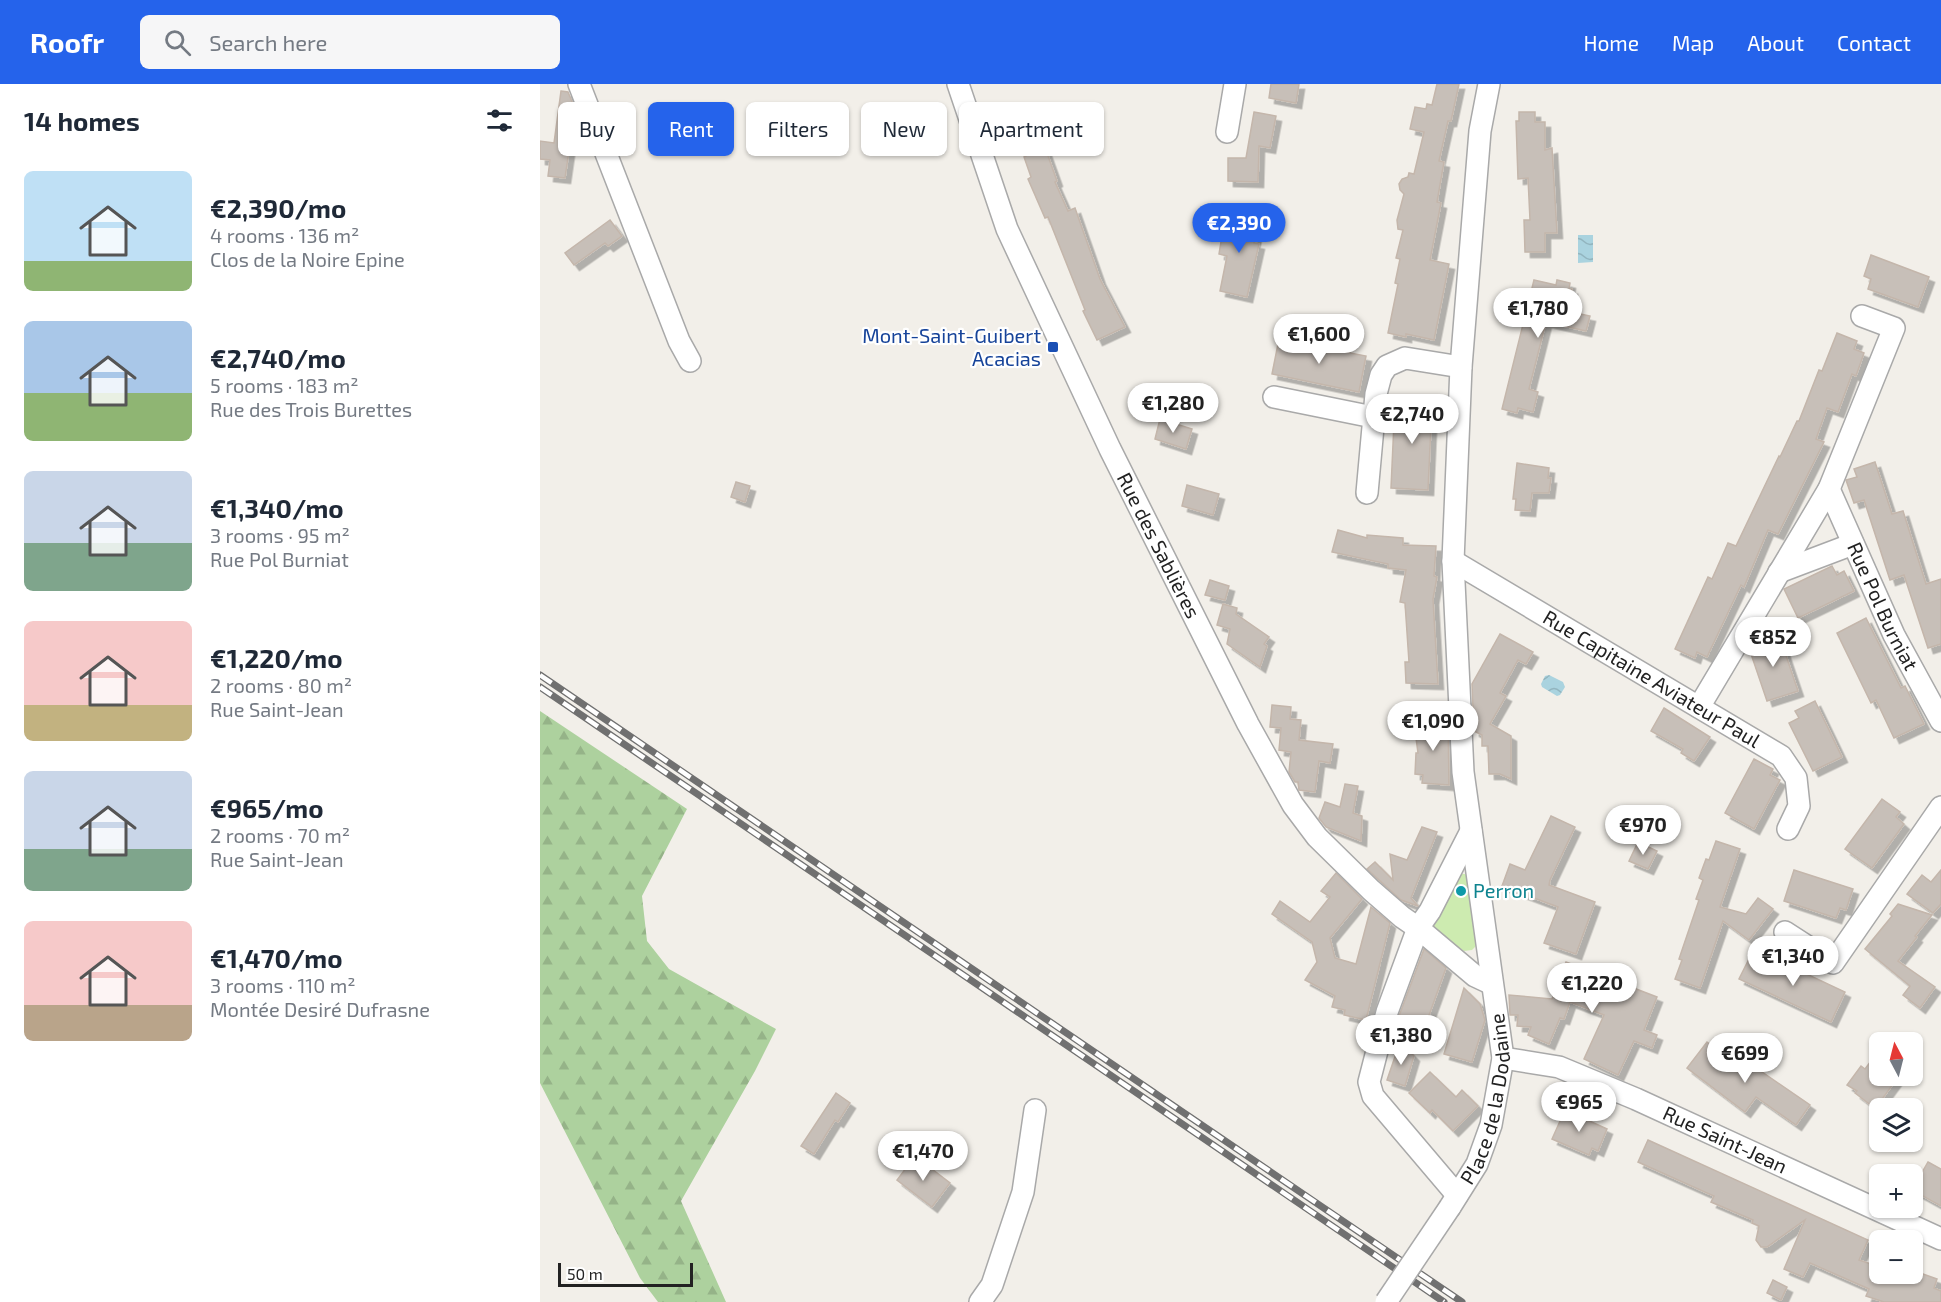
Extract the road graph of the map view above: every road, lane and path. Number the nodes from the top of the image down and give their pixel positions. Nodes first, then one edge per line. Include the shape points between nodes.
1 (579, 84) edge
2 (958, 84) edge
3 (1236, 84) edge
4 (1489, 84) edge
5 (1227, 132) dead end
6 (1862, 315) dead end
7 (690, 361) dead end
8 (1461, 367) junction
9 (1274, 397) dead end
10 (1373, 417) junction
11 (1829, 489) junction
12 (1367, 493) dead end
13 (1853, 544) junction
14 (1453, 561) junction
15 (1779, 572) junction
16 (1699, 707) junction
17 (1941, 721) edge
18 (1941, 807) edge
19 (1788, 829) dead end
20 (1471, 831) junction
21 (1418, 928) junction
22 (1785, 932) dead end
23 (1491, 984) junction
24 (1503, 1059) junction
25 (1035, 1110) dead end
26 (1453, 1201) junction
27 (1941, 1239) edge
28 (980, 1302) edge
29 (1386, 1302) edge

1 - 7 street
2 - 21 street, Rue des Sablières via 1007,229 1110,449 1248,724 1293,805 1317,837 1379,897
3 - 5 street
4 - 8 street, Place de la Dodaine via 1480,131
6 - 11 street via 1894,327
8 - 10 street via 1404,358 1395,361 1381,375
8 - 14 street, Place de la Dodaine
9 - 10 street
10 - 12 street
11 - 13 street, Rue Pol Burniat
11 - 15 street
13 - 15 street
13 - 17 street, Rue Pol Burniat via 1894,635
14 - 16 street, Rue Capitaine Aviateur Paul
14 - 20 street, Place de la Dodaine via 1463,772
15 - 16 street
16 - 19 street, Rue Capitaine Aviateur Paul via 1781,756 1796,778 1799,806
18 - 22 street via 1833,963
20 - 21 street
20 - 23 street, Place de la Dodaine
21 - 23 street, Place de la Dodaine via 1475,976
21 - 26 street via 1386,1012 1369,1082 1373,1096
23 - 24 street, Place de la Dodaine
24 - 26 street, Place de la Dodaine via 1491,1125 1477,1164
24 - 27 street, Rue Saint-Jean via 1558,1067 1636,1099
25 - 28 street via 1023,1192 992,1285
26 - 29 street, Place de la Dodaine, bridge

